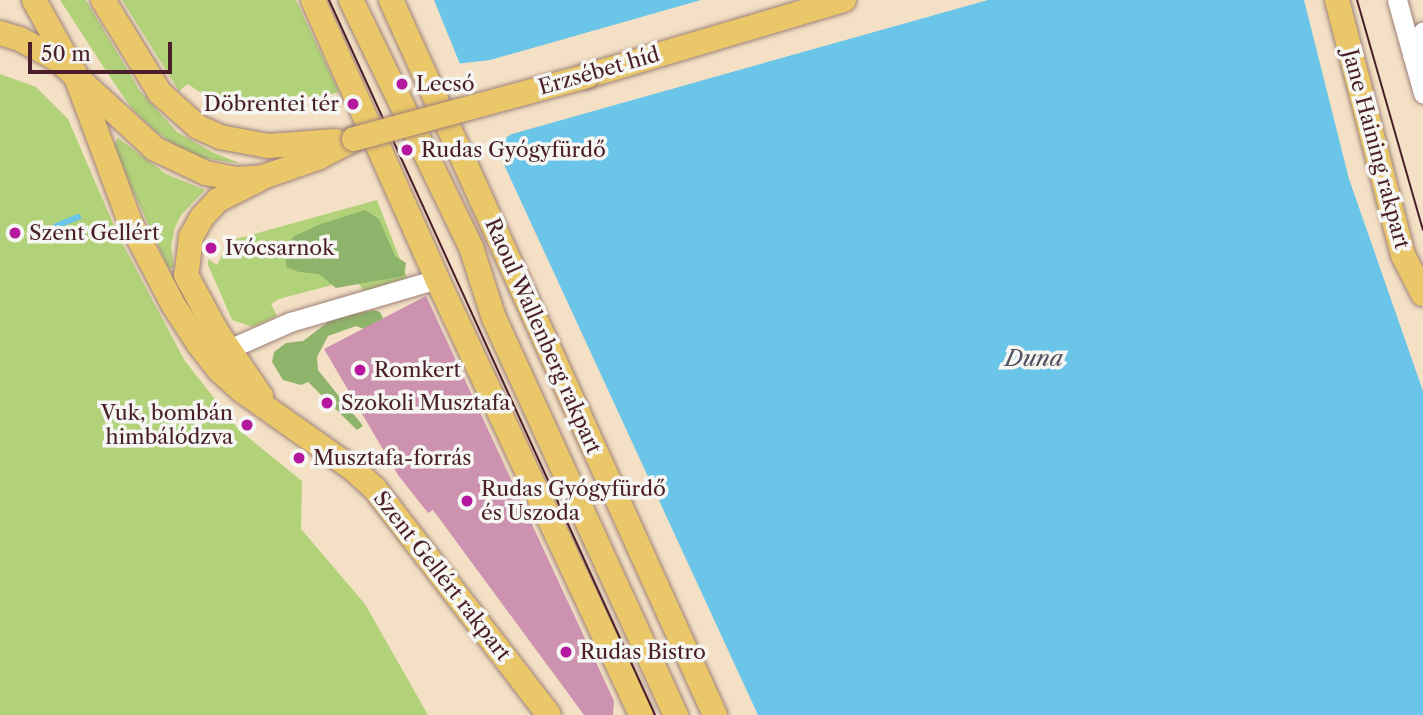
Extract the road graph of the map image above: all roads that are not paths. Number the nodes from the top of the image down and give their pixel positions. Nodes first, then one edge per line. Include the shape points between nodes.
1 (34, 0) edge
2 (103, 0) edge
3 (313, 0) edge
4 (351, 0) edge
5 (390, 0) edge
6 (844, 0) edge
7 (1337, 0) edge
8 (1383, 0) edge
9 (1397, 0) edge
10 (1404, 0) edge
11 (1403, 25) junction
12 (1423, 32) edge
13 (0, 33) edge
14 (1412, 55) junction
15 (75, 74) junction
16 (1423, 93) edge
17 (354, 139) junction
18 (263, 177) junction
19 (437, 279) junction
20 (1423, 294) edge
21 (229, 349) junction
22 (273, 414) junction
23 (634, 709) edge
24 (549, 715) edge
25 (676, 715) edge
26 (715, 715) edge

1 - 15 main road
2 - 17 main road via 160,93 198,127 268,146
3 - 19 main road
4 - 25 main road via 471,247 494,318
5 - 26 main road, Raoul Wallenberg rakpart
6 - 17 main road, Erzsébet híd, bridge
7 - 20 main road, Jane Haining rakpart via 1403,255
8 - 11 street via 1389,16
9 - 11 street
10 - 11 street
11 - 14 street
12 - 14 street
13 - 15 main road via 38,47
14 - 16 street
15 - 18 main road via 140,138 170,159 223,177
15 - 22 main road, Szent Gellért rakpart via 130,222 174,306 219,370
17 - 18 main road via 318,158
18 - 21 main road via 218,200 191,237 186,275
19 - 21 street via 290,322
19 - 23 main road
21 - 22 main road
22 - 24 main road, Szent Gellért rakpart via 354,469 374,489

